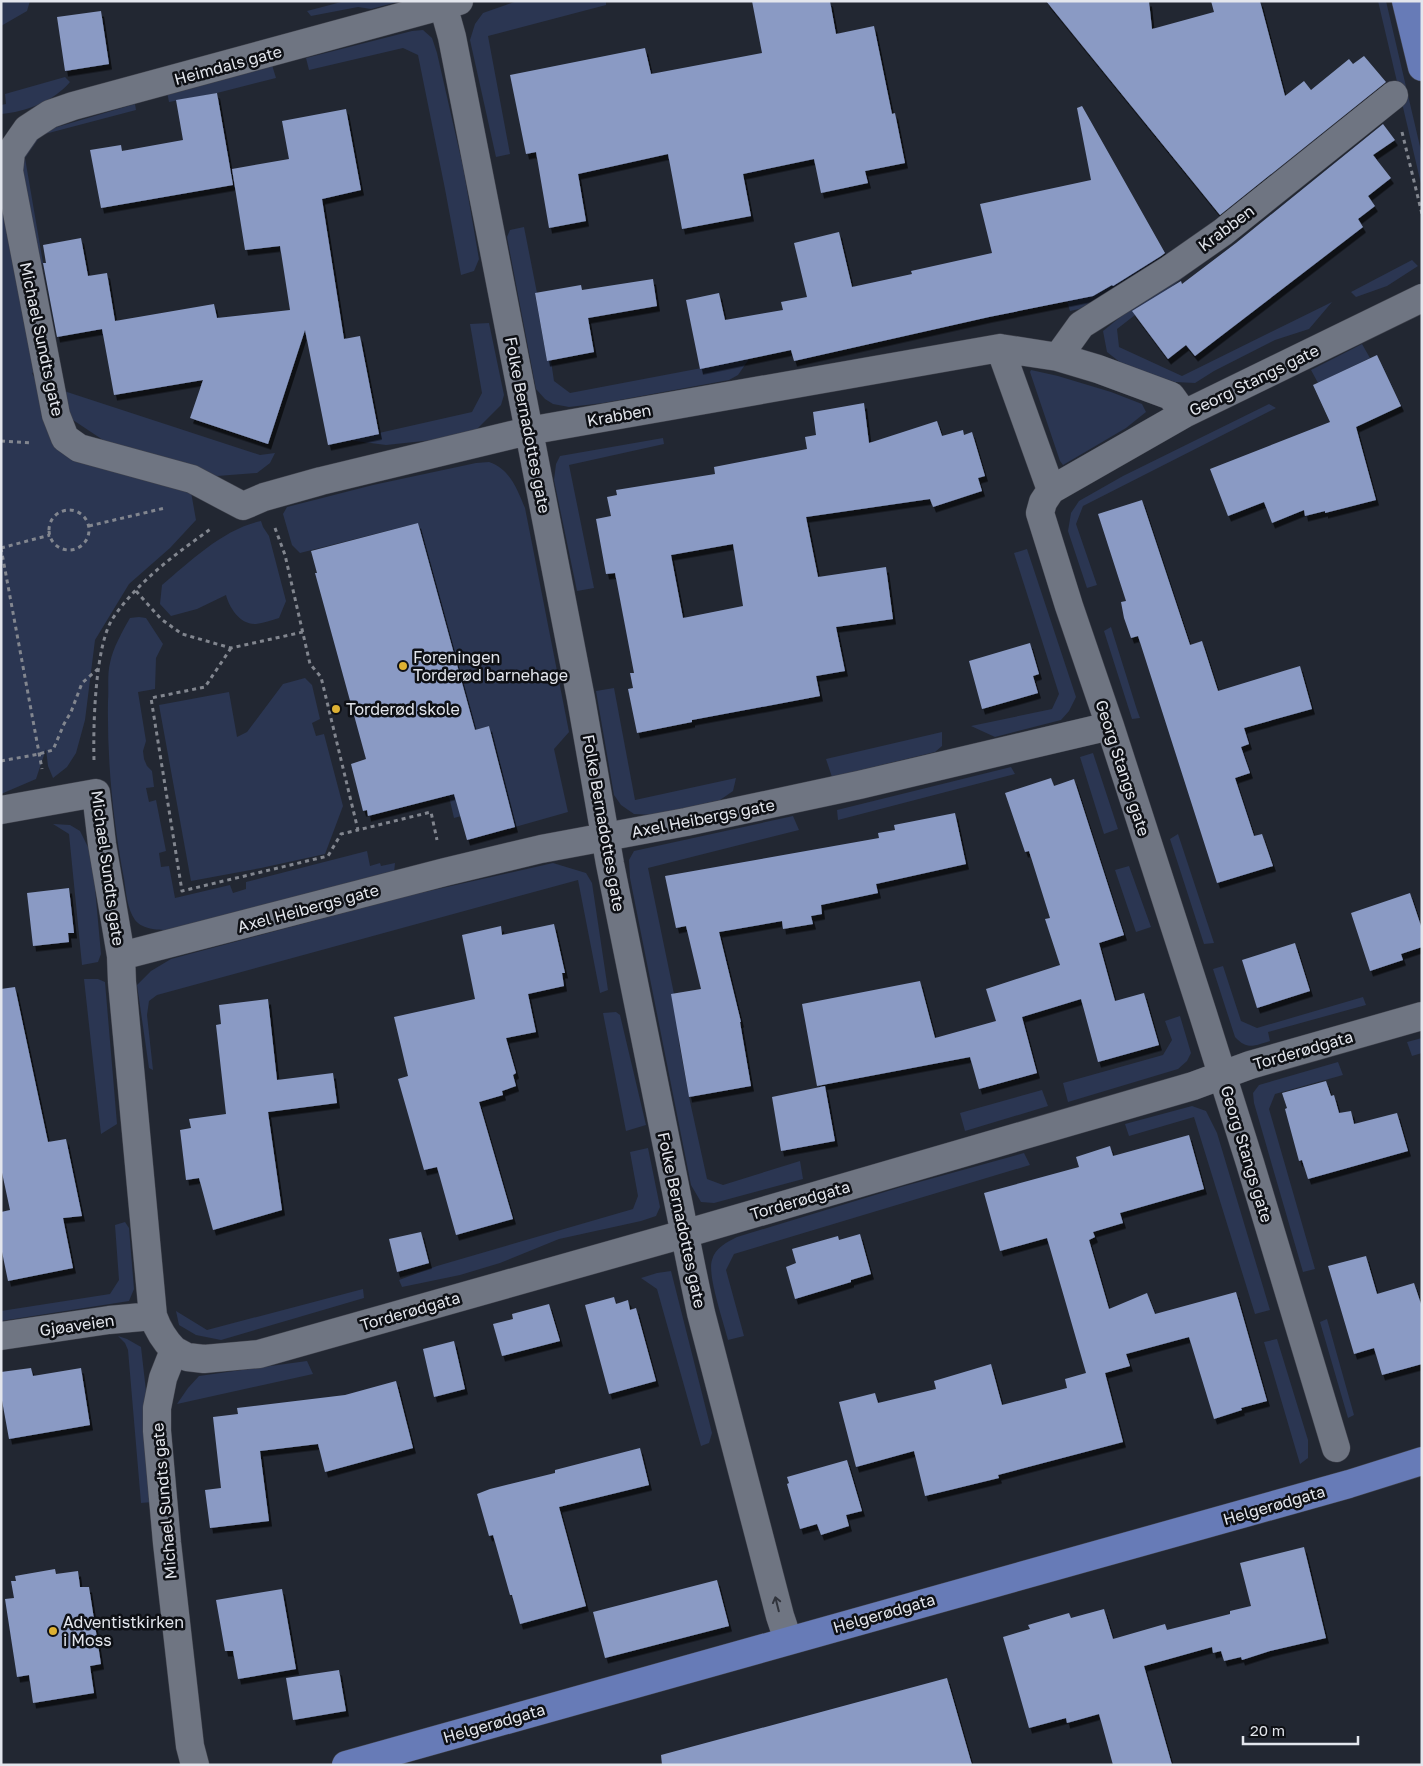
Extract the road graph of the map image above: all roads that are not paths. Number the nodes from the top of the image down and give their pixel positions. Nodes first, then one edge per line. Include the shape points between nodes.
1 (1406, 1) edge
2 (448, 3) edge
3 (1421, 64) edge
4 (1394, 95) dead end
5 (11, 152) joint
6 (1422, 298) edge
7 (1000, 348) junction
8 (1058, 357) junction
9 (1184, 414) junction
10 (528, 431) junction
11 (1051, 490) junction
12 (253, 502) joint
13 (1110, 726) junction
14 (1, 810) edge
15 (606, 838) junction
16 (121, 956) junction
17 (1422, 1016) edge
18 (1222, 1076) junction
19 (684, 1234) junction
20 (153, 1316) junction
21 (1, 1336) edge
22 (174, 1350) junction
23 (1336, 1448) dead end
24 (1422, 1461) edge
25 (788, 1640) junction
26 (195, 1765) edge
27 (346, 1765) edge

1 - 3 main road
2 - 5 street, Heimdals gate via 50,114 28,129
2 - 10 street, Folke Bernadottes gate
4 - 8 street, Krabben via 1223,232 1082,325
5 - 12 street, Michael Sundts gate via 9,171 56,415 65,438 79,448 192,479
6 - 9 street, Georg Stangs gate
7 - 8 street, Krabben
7 - 10 street, Krabben
7 - 11 street
8 - 9 street, Krabben via 1171,396
9 - 11 street, Georg Stangs gate
10 - 12 street, Krabben via 321,481
10 - 15 street, Folke Bernadottes gate
11 - 13 street, Georg Stangs gate via 1040,513
13 - 15 street, Axel Heibergs gate via 859,785
13 - 18 street, Georg Stangs gate
14 - 16 street, Michael Sundts gate via 96,793
15 - 16 street, Axel Heibergs gate via 541,849 445,872
15 - 19 street, Folke Bernadottes gate
16 - 20 street, Michael Sundts gate
17 - 18 street, Torderødgata
18 - 19 street, Torderødgata
18 - 23 street, Georg Stangs gate
19 - 22 street, Torderødgata via 259,1354 204,1359 187,1357
25 -> 19 street, Folke Bernadottes gate via 701,1313
20 - 21 street, Gjøaveien
20 - 22 street, Michael Sundts gate via 164,1340
22 - 26 street, Michael Sundts gate via 163,1378 157,1408 157,1431 189,1738
24 - 25 main road, Helgerødgata
25 - 27 main road, Helgerødgata

